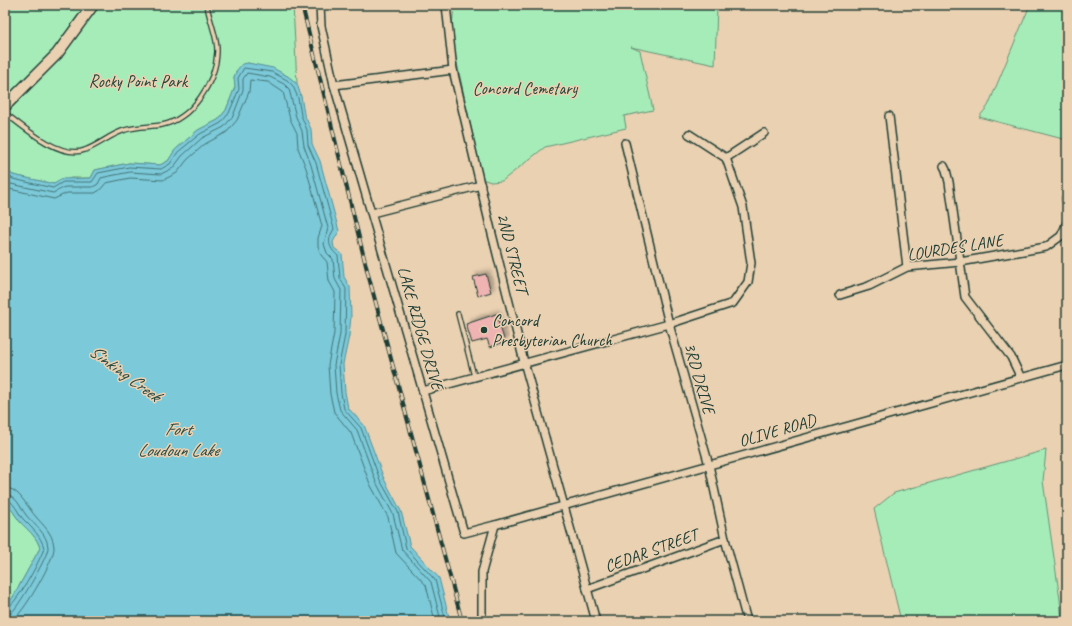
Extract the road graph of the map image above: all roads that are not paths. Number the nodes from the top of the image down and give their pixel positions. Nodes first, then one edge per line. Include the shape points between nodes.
1 (93, 5) edge
2 (207, 5) edge
3 (320, 5) edge
4 (446, 5) edge
5 (453, 70) junction
6 (334, 85) junction
7 (5, 106) edge
8 (5, 113) edge
9 (889, 116) dead end
10 (764, 133) dead end
11 (689, 134) dead end
12 (625, 143) dead end
13 (726, 158) junction
14 (944, 166) dead end
15 (481, 185) junction
16 (372, 213) junction
17 (1067, 223) edge
18 (960, 262) junction
19 (907, 267) junction
20 (840, 295) dead end
21 (458, 314) dead end
22 (669, 324) junction
23 (524, 362) junction
24 (1067, 365) edge
25 (474, 376) junction
26 (1021, 378) junction
27 (423, 391) junction
28 (709, 465) junction
29 (564, 505) junction
30 (495, 525) junction
31 (725, 539) junction
32 (587, 588) junction
33 (482, 621) edge
34 (596, 621) edge
35 (747, 621) edge

1 - 7 main road via 58,54
2 - 8 lane via 216,42 215,67 199,98 177,120 162,125 125,130 97,146 74,152 63,150 41,139
3 - 6 street, LAKE RIDGE DRIVE via 321,26
4 - 5 street, 2ND STREET
5 - 6 street
5 - 15 street, 2ND STREET
6 - 16 street, LAKE RIDGE DRIVE
9 - 19 street
10 - 13 street
11 - 13 street
12 - 22 street, 3RD DRIVE
13 - 22 street via 743,207 751,263 748,282 734,303
14 - 18 street via 949,182
15 - 16 street
15 - 23 street, 2ND STREET
16 - 27 street, LAKE RIDGE DRIVE
17 - 18 street, LOURDES LANE via 1061,236 1046,247
18 - 19 street, LOURDES LANE
18 - 26 street via 965,297 1011,357
19 - 20 street, LOURDES LANE via 869,286
21 - 25 lane
22 - 23 street
22 - 28 street, 3RD DRIVE
23 - 25 street
23 - 29 street, 2ND STREET
24 - 26 street, OLIVE ROAD
25 - 27 street
26 - 28 street, OLIVE ROAD
27 - 30 street, LAKE RIDGE DRIVE via 464,533
28 - 29 street, OLIVE ROAD
28 - 31 street, 3RD DRIVE
29 - 30 street, OLIVE ROAD
29 - 32 street, 2ND STREET
30 - 33 street via 482,572
31 - 32 street, CEDAR STREET
31 - 35 street, 3RD DRIVE
32 - 34 street, 2ND STREET

